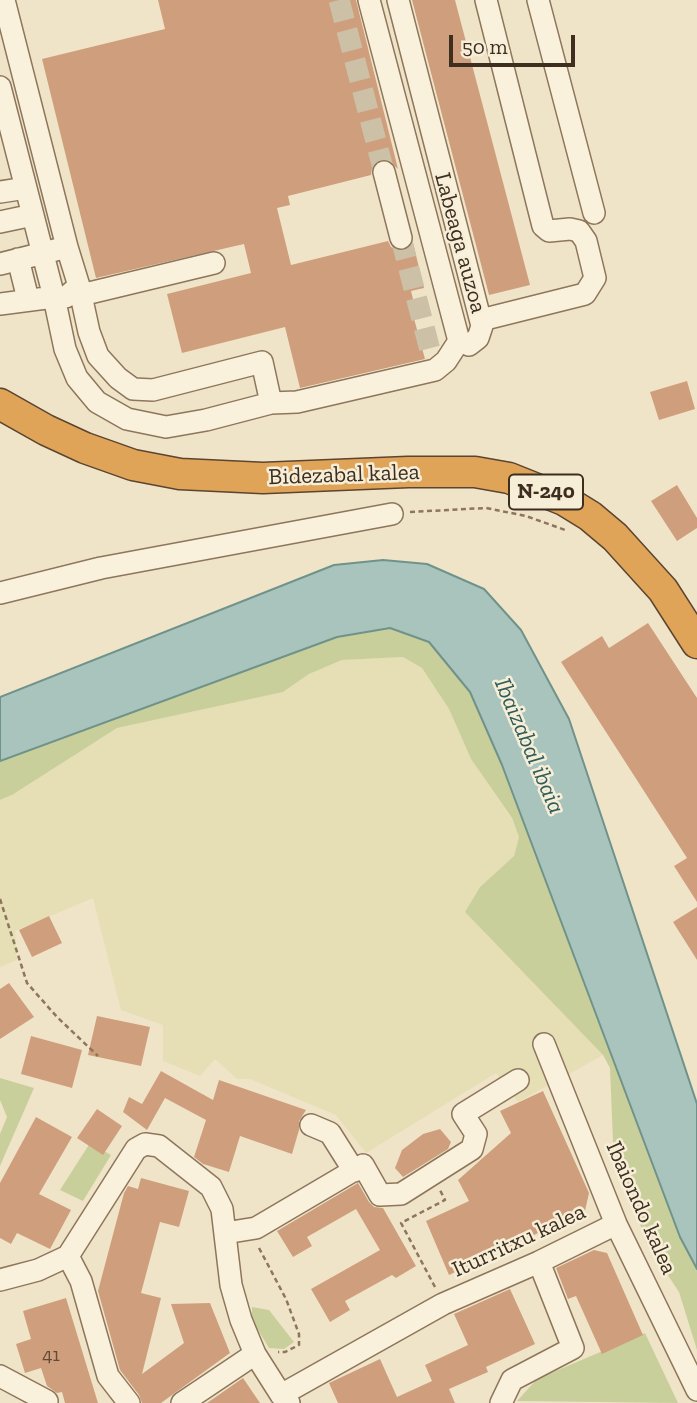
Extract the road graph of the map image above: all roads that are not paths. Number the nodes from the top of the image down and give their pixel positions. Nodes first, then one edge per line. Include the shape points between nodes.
1 (4, 0) edge
2 (369, 0) edge
3 (398, 0) edge
4 (486, 0) edge
5 (538, 0) edge
6 (0, 87) edge
7 (384, 172) tunnel mouth
8 (26, 188) junction
9 (0, 192) edge
10 (594, 213) dead end
11 (33, 215) junction
12 (0, 222) edge
13 (401, 237) tunnel mouth
14 (67, 247) junction
15 (43, 254) junction
16 (9, 261) edge
17 (214, 263) dead end
18 (80, 290) junction
19 (54, 297) junction
20 (28, 299) junction
21 (0, 304) edge
22 (481, 320) junction
23 (459, 341) junction
24 (271, 403) junction
25 (0, 404) edge
26 (392, 514) road end
27 (0, 593) edge
28 (697, 643) edge
29 (544, 1044) dead end
30 (519, 1080) dead end
31 (311, 1125) dead end
32 (358, 1168) junction
33 (616, 1224) junction
34 (225, 1233) junction
35 (68, 1256) junction
36 (539, 1262) junction
37 (0, 1280) edge
38 (255, 1354) junction
39 (0, 1376) edge
40 (697, 1390) edge
41 (285, 1399) edge
42 (47, 1401) dead end
43 (129, 1403) edge
44 (181, 1403) edge
45 (501, 1403) edge

1 - 14 street
2 - 23 street, Labeaga auzoa
3 - 22 street, Labeaga auzoa
4 - 22 street via 544,226 549,231 579,231 595,278 586,294
5 - 10 street
6 - 8 street
7 - 13 street
8 - 9 street
8 - 11 street
11 - 12 street
11 - 15 street
14 - 15 street
14 - 18 street
15 - 16 street
15 - 19 street, Labeaga auzoa
16 - 20 street
17 - 18 street
18 - 19 street
18 - 24 street via 98,356 133,389 153,390 262,362
19 - 20 street
19 - 24 street, Labeaga auzoa via 65,349 77,378 97,402 127,419 166,427
20 - 21 street
22 - 23 street via 478,338 469,345
23 - 24 street, Labeaga auzoa via 446,361 297,402
25 - 28 highway, Bidezabal kalea / N-240 via 85,449 180,474 263,478 475,472 509,478 564,500 615,537 663,590
26 - 27 street, Bidezabal kalea via 101,568
29 - 33 street, Ibaiondo kalea
30 - 32 street via 463,1114 476,1134 472,1149 401,1194 380,1195
31 - 32 street via 330,1133
32 - 34 street via 256,1228
33 - 36 street, Iturritxu kalea
33 - 40 street, Ibaiondo kalea
34 - 35 street via 222,1209 211,1187 159,1146 145,1144 136,1149
34 - 38 street via 231,1285
35 - 37 street
35 - 43 street via 81,1281 108,1376
36 - 41 street, Iturritxu kalea via 443,1304
36 - 45 street via 573,1348 512,1380
38 - 41 street
38 - 44 street
39 - 42 street

